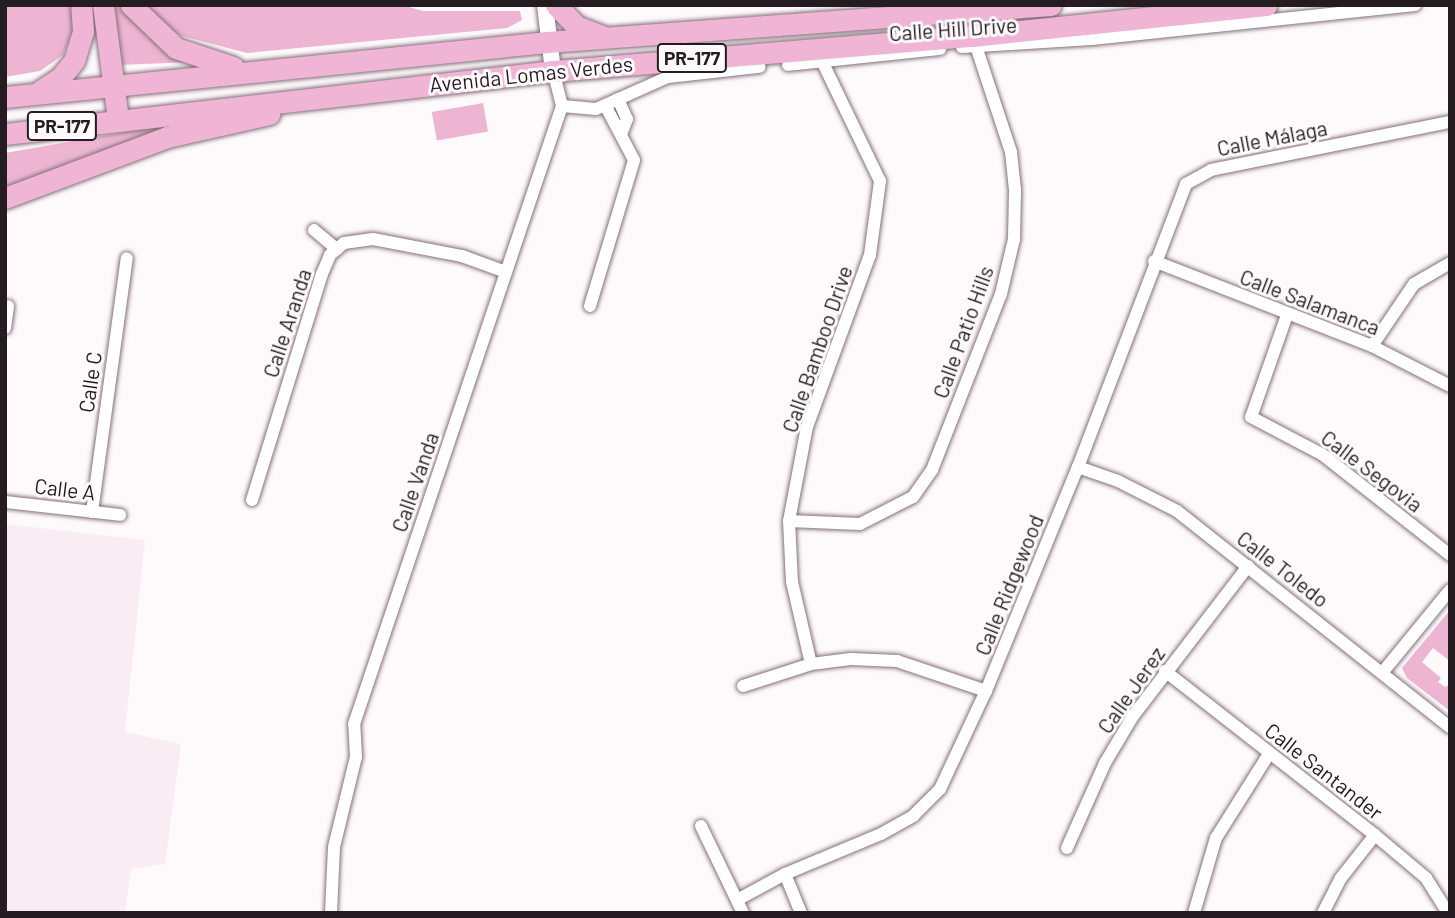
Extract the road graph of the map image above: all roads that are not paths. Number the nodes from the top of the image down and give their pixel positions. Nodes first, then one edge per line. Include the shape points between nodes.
1 (81, 5) edge
2 (103, 5) edge
3 (131, 5) edge
4 (545, 5) edge
5 (556, 5) edge
6 (1051, 5) edge
7 (1266, 5) edge
8 (1415, 5) edge
9 (614, 39) junction
10 (547, 42) junction
11 (976, 46) junction
12 (821, 59) junction
13 (788, 65) dead end
14 (759, 67) dead end
15 (259, 70) junction
16 (553, 71) junction
17 (113, 84) junction
18 (33, 94) junction
19 (5, 97) edge
20 (324, 97) junction
21 (618, 99) junction
22 (605, 105) junction
23 (562, 106) junction
24 (118, 119) junction
25 (1450, 122) edge
26 (622, 132) junction
27 (5, 134) edge
28 (5, 198) edge
29 (314, 230) dead end
30 (337, 249) junction
31 (127, 258) dead end
32 (1154, 261) junction
33 (1450, 262) edge
34 (506, 272) junction
35 (8, 306) dead end
36 (590, 306) dead end
37 (1287, 315) junction
38 (5, 328) edge
39 (1372, 346) junction
40 (1450, 386) edge
41 (1078, 467) junction
42 (251, 500) dead end
43 (5, 502) edge
44 (92, 512) junction
45 (120, 515) dead end
46 (789, 521) junction
47 (1450, 555) edge
48 (1248, 566) junction
49 (1450, 590) edge
50 (811, 664) junction
51 (1166, 671) junction
52 (1382, 673) junction
53 (743, 686) dead end
54 (986, 691) junction
55 (1450, 726) edge
56 (1269, 754) junction
57 (701, 826) dead end
58 (1375, 835) junction
59 (1067, 848) dead end
60 (785, 874) junction
61 (737, 900) junction
62 (331, 913) edge
63 (743, 913) edge
64 (801, 913) edge
65 (1194, 913) edge
66 (1322, 913) edge
67 (1448, 913) edge

1 - 18 highway via 83,31 74,61 60,78
2 - 17 highway
3 - 15 highway via 176,48 226,66
4 - 10 street
5 - 9 highway via 576,26
6 - 9 highway, Avenida Lomas Verdes / PR-177
7 - 16 highway, Avenida Lomas Verdes / PR-177 via 972,36
8 - 11 street, Calle Hill Drive via 1092,39
9 - 10 highway, Avenida Lomas Verdes / PR-177
10 - 15 highway, Avenida Lomas Verdes / PR-177
10 - 16 street
11 - 12 street, Calle Hill Drive
11 - 46 street, Calle Patio Hills via 1011,152 1014,239 986,332 932,470 913,497 860,524
12 - 13 street, Calle Hill Drive
12 - 46 street, Calle Bamboo Drive via 871,154 880,181 878,215 870,255 807,427
14 - 21 street via 668,77
15 - 17 highway, Avenida Lomas Verdes / PR-177
16 - 20 highway, Avenida Lomas Verdes / PR-177
16 - 23 street
17 - 18 highway, Avenida Lomas Verdes / PR-177
17 - 24 highway
18 - 19 highway, Avenida Lomas Verdes / PR-177
20 - 24 highway, Avenida Lomas Verdes / PR-177
20 - 28 highway via 167,137
21 - 22 street
21 - 26 street via 627,119
22 - 23 street via 583,111
22 - 26 street via 614,126
23 - 34 street, Calle Vanda
24 - 27 highway, Avenida Lomas Verdes / PR-177
25 - 32 street, Calle Málaga via 1211,170 1186,184
26 - 36 street via 634,160 632,178
29 - 30 street
30 - 34 street, Calle Aranda via 344,243 373,239 462,256
30 - 42 street, Calle Aranda via 322,274
31 - 44 street, Calle C
32 - 37 street, Calle Salamanca
32 - 41 street, Calle Ridgewood
33 - 39 street via 1414,284
34 - 62 street, Calle Vanda via 354,724 356,757 334,847
35 - 38 street
37 - 39 street, Calle Salamanca
37 - 47 street, Calle Segovia via 1251,417 1323,455
39 - 40 street, Calle Salamanca
41 - 48 street, Calle Toledo via 1164,503
41 - 54 street, Calle Ridgewood
43 - 44 street, Calle A
44 - 45 street, Calle A
46 - 50 street, Calle Bamboo Drive via 792,582
48 - 51 street, Calle Jerez
48 - 52 street, Calle Toledo
49 - 52 street
50 - 53 street
50 - 54 street via 851,659 897,661
51 - 56 street, Calle Santander
51 - 59 street, Calle Jerez via 1105,763
52 - 55 street, Calle Toledo
54 - 60 street, Calle Ridgewood via 940,789 913,816
56 - 58 street, Calle Santander
56 - 65 street via 1220,829
57 - 61 street
58 - 66 street via 1341,878
58 - 67 street, Calle Santander via 1426,878
60 - 61 street, Calle Ridgewood
60 - 64 street
61 - 63 street

